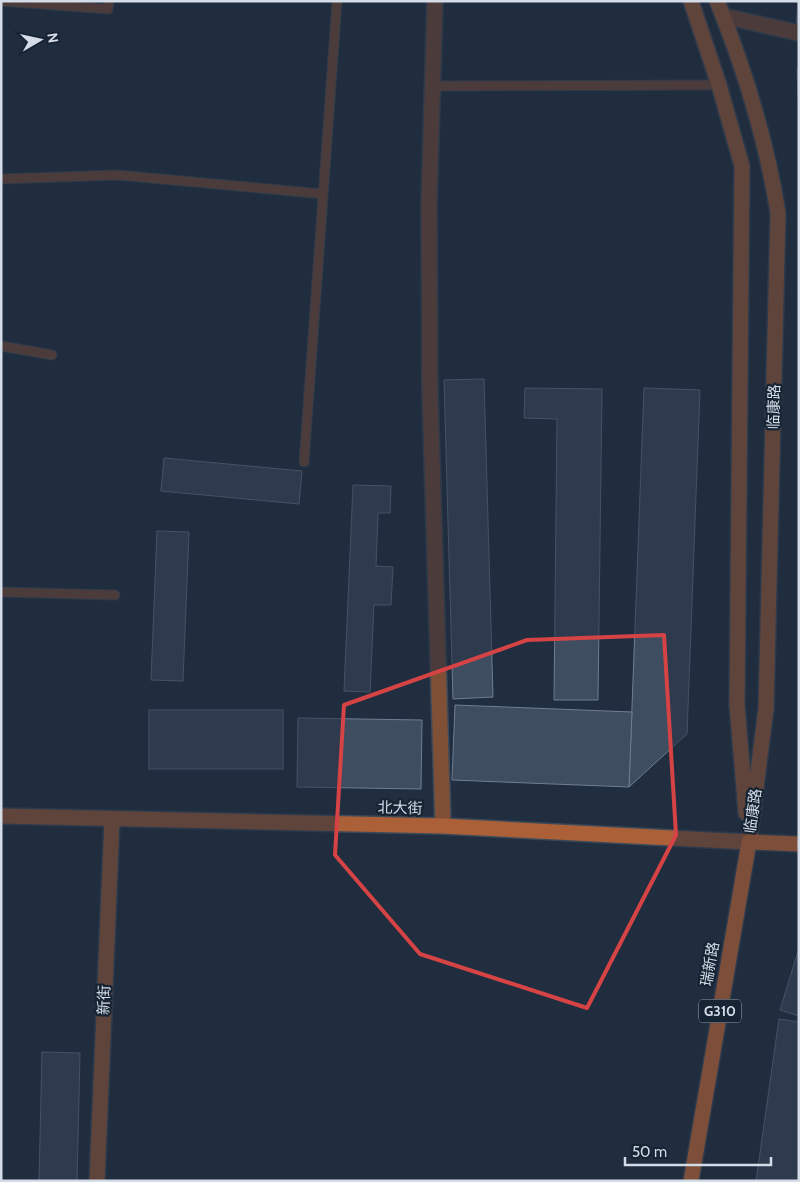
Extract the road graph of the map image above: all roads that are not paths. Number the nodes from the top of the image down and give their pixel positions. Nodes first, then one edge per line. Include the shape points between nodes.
1 (1, 1) edge
2 (109, 1) edge
3 (337, 1) edge
4 (435, 1) edge
5 (691, 1) edge
6 (716, 1) edge
7 (723, 16) junction
8 (799, 33) edge
9 (719, 85) junction
10 (432, 86) junction
11 (1, 179) edge
12 (323, 194) junction
13 (1, 346) edge
14 (52, 355) dead end
15 (304, 462) dead end
16 (1, 592) edge
17 (115, 596) dead end
18 (1, 816) edge
19 (112, 820) junction
20 (443, 826) junction
21 (749, 842) junction
22 (799, 844) edge
23 (97, 1181) edge
24 (691, 1181) edge

1 - 2 lane via 108,9
3 - 12 lane
4 - 10 street
5 - 9 main road, 临康路
6 - 7 main road, 临康路
7 - 8 street
7 - 21 main road, 临康路 via 750,86 778,213 766,709
9 - 10 lane
9 - 21 main road, 临康路 via 742,166 737,705
10 - 20 street via 430,393
11 - 12 lane via 118,175
12 - 15 lane
13 - 14 lane
16 - 17 lane
18 - 19 main road, 北大街
19 - 20 main road, 北大街
19 - 23 main road, 新街
20 - 21 main road, 北大街
21 - 22 highway, 北大街
21 - 24 highway, 瑞新路 / G310

